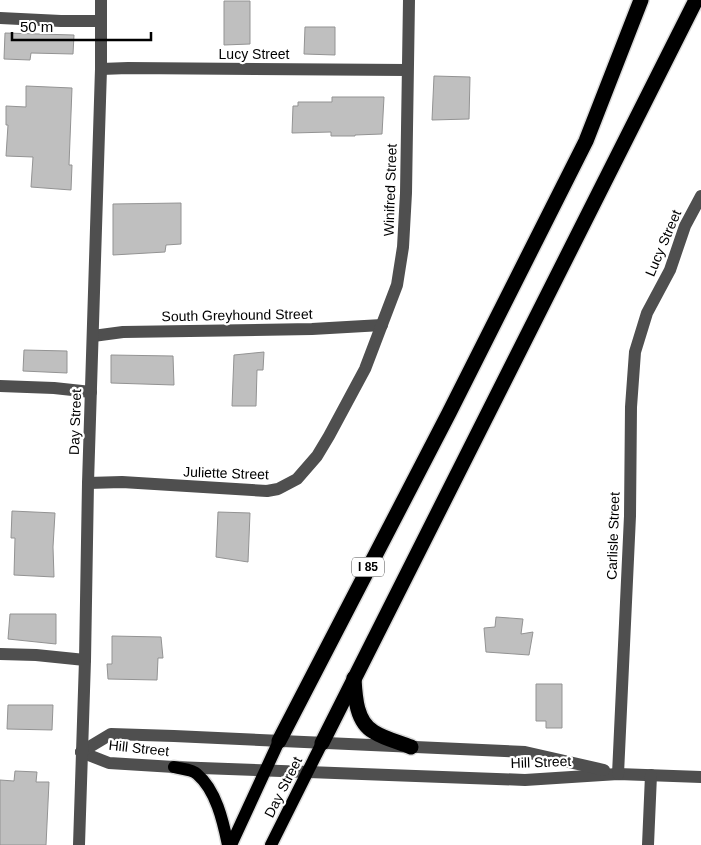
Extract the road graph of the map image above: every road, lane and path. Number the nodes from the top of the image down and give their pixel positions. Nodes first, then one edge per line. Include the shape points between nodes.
1 (101, 0) edge
2 (409, 0) edge
3 (641, 0) edge
4 (696, 0) edge
5 (0, 18) edge
6 (101, 20) junction
7 (101, 69) junction
8 (407, 70) junction
9 (701, 196) edge
10 (653, 302) joint
11 (382, 325) junction
12 (93, 336) junction
13 (362, 374) joint
14 (0, 386) edge
15 (91, 392) junction
16 (88, 483) junction
17 (0, 654) edge
18 (84, 660) junction
19 (354, 678) junction
20 (279, 741) junction
21 (322, 743) junction
22 (411, 747) junction
23 (81, 752) junction
24 (174, 767) junction
25 (266, 769) junction
26 (308, 772) junction
27 (618, 774) junction
28 (651, 775) junction
29 (701, 777) edge
30 (79, 845) edge
31 (228, 845) edge
32 (231, 845) edge
33 (271, 845) edge
34 (648, 845) edge

1 - 6 street, Day Street
2 - 8 street, Winifred Street
3 - 20 highway, I 85 via 586,141
4 - 19 highway
5 - 6 street
6 - 7 street, Day Street
7 - 8 street, Lucy Street
7 - 12 street, Day Street
8 - 11 street, Winifred Street via 403,247 397,285
9 - 10 street, Lucy Street
10 - 27 street, Carlisle Street via 641,330 633,375
11 - 12 street, South Greyhound Street via 123,332
11 - 13 street, Winifred Street
12 - 15 street, Day Street
13 - 16 street, Juliette Street via 313,462 297,479 278,489
14 - 15 street
15 - 16 street, Day Street
16 - 18 street, Day Street
17 - 18 street
18 - 23 street, Day Street
19 - 21 highway
19 - 22 highway via 363,722 373,732
20 - 21 street, Hill Street
20 - 23 street, Hill Street via 111,734
20 - 25 main road, Day Street
21 - 22 street, Hill Street
21 - 26 main road, Day Street
22 - 27 street, Hill Street via 525,752
23 - 24 street, Hill Street via 109,762
23 - 30 street, Day Street
24 - 25 street, Hill Street
24 - 31 main road via 195,772 210,790
25 - 26 street, Hill Street
25 - 32 main road, Day Street
26 - 27 street, Hill Street via 524,780
26 - 33 main road, Day Street
27 - 28 street, Hill Street
28 - 29 street, Hill Street
28 - 34 street

